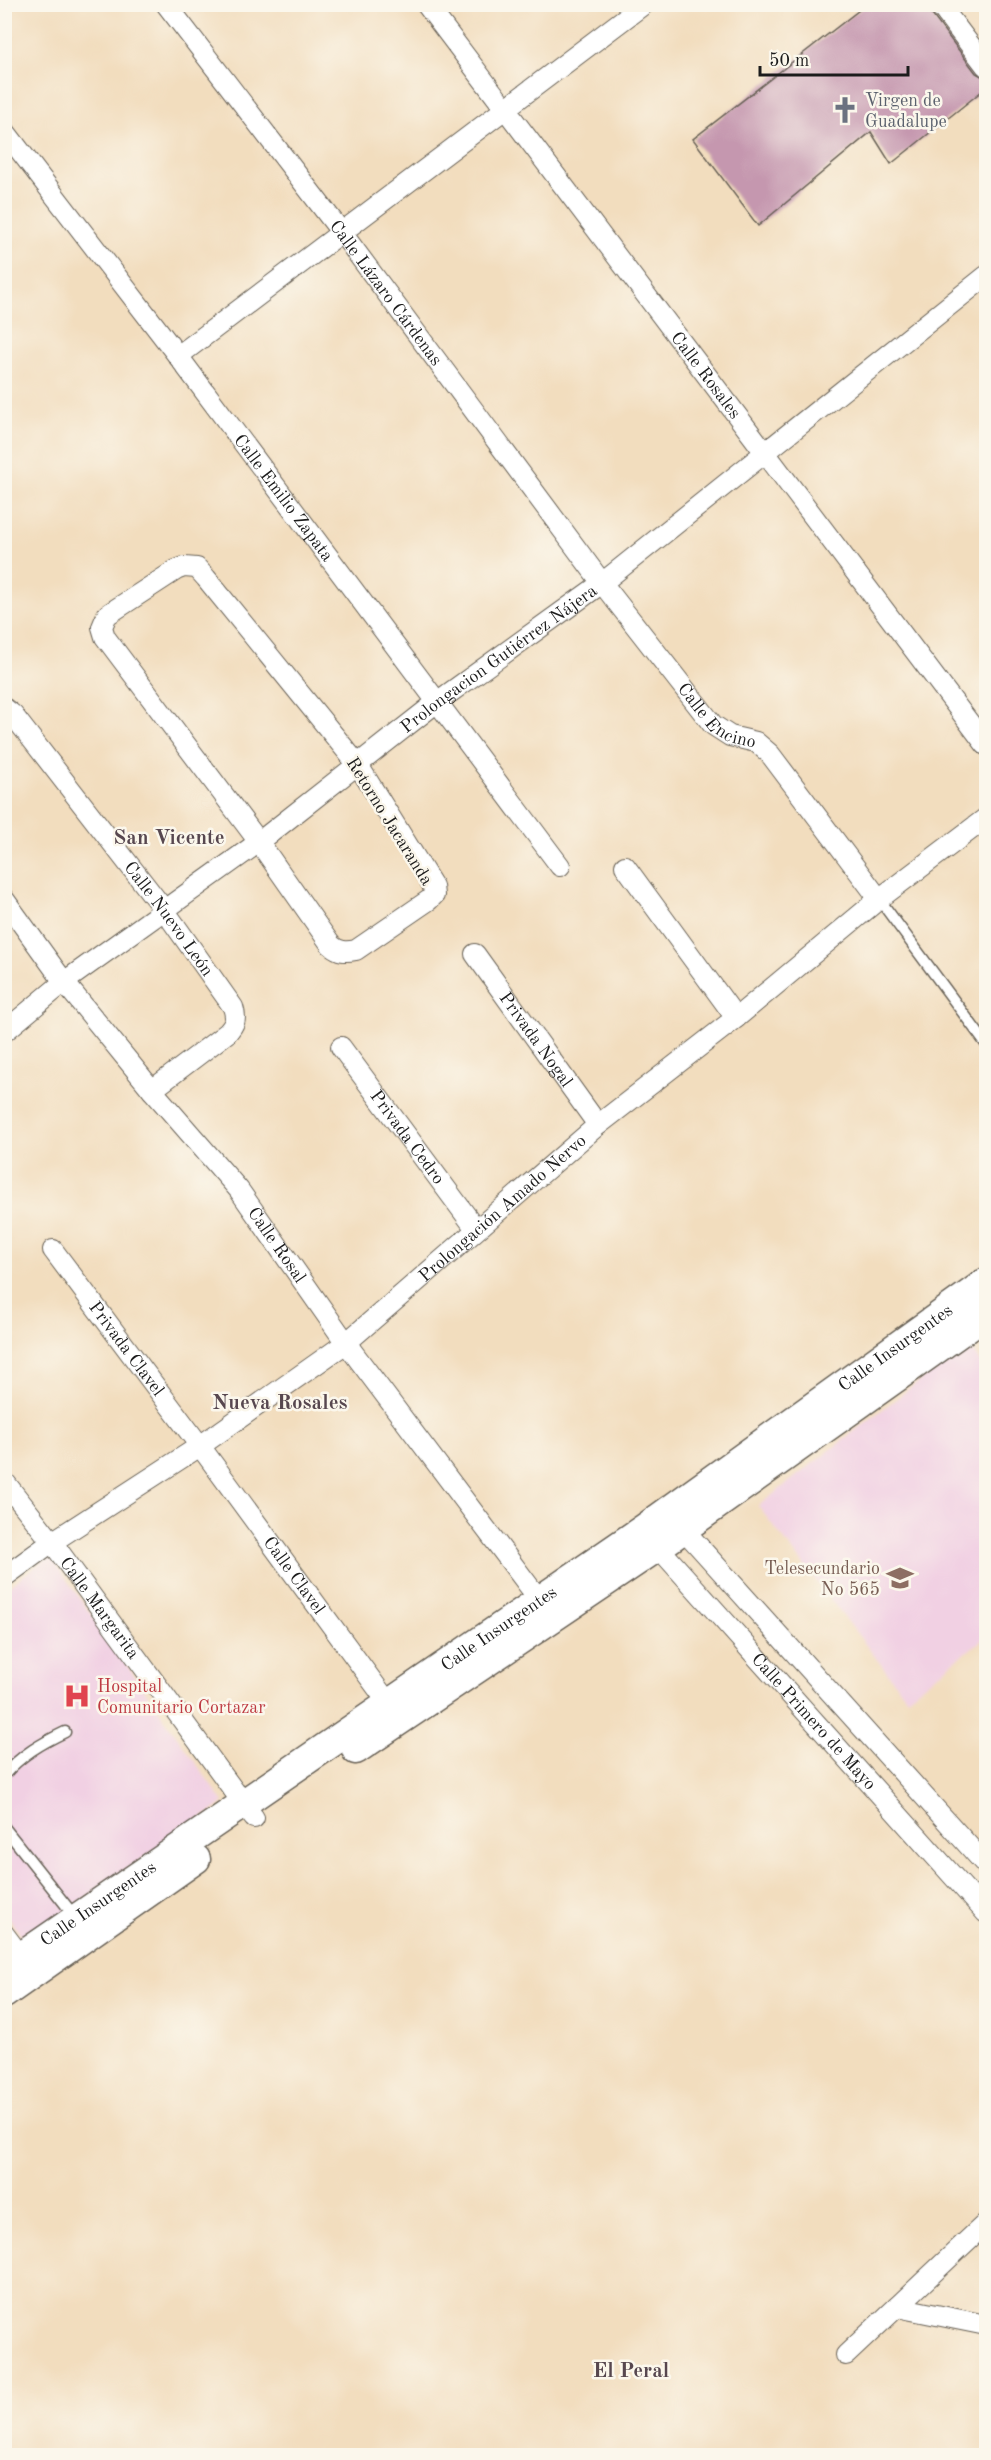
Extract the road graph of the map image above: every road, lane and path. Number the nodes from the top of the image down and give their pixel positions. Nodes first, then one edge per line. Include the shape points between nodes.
1 (166, 4) edge
2 (426, 4) edge
3 (644, 4) edge
4 (939, 4) edge
5 (987, 66) edge
6 (506, 109) junction
7 (4, 130) edge
8 (342, 233) junction
9 (987, 276) edge
10 (178, 356) junction
11 (765, 453) junction
12 (602, 583) junction
13 (437, 702) junction
14 (4, 708) edge
15 (987, 745) edge
16 (358, 765) junction
17 (987, 818) edge
18 (259, 842) junction
19 (560, 866) dead end
20 (625, 866) dead end
21 (4, 899) edge
22 (879, 899) junction
23 (165, 911) junction
24 (475, 954) dead end
25 (64, 982) junction
26 (736, 1018) junction
27 (4, 1032) edge
28 (987, 1044) edge
29 (341, 1047) dead end
30 (152, 1090) junction
31 (598, 1125) junction
32 (476, 1229) junction
33 (52, 1250) dead end
34 (987, 1282) edge
35 (987, 1314) edge
36 (346, 1343) junction
37 (200, 1446) junction
38 (4, 1480) edge
39 (675, 1520) junction
40 (650, 1538) junction
41 (52, 1542) junction
42 (4, 1577) edge
43 (546, 1609) junction
44 (389, 1704) junction
45 (65, 1732) dead end
46 (4, 1775) edge
47 (248, 1810) junction
48 (4, 1827) edge
49 (987, 1865) edge
50 (987, 1913) edge
51 (76, 1918) junction
52 (16, 1958) edge
53 (4, 1994) edge
54 (987, 2223) edge
55 (897, 2307) junction
56 (987, 2325) edge
57 (846, 2355) dead end

1 - 8 street, Calle Lázaro Cárdenas
2 - 6 street, Calle Rosales
3 - 6 street
4 - 5 street
6 - 8 street
6 - 11 street, Calle Rosales
7 - 10 street, Calle Emilio Zapata
8 - 10 street
8 - 12 street, Calle Lázaro Cárdenas
9 - 11 street, Prolongacion Gutiérrez Nájera
10 - 13 street, Calle Emilio Zapata
11 - 12 street, Prolongacion Gutiérrez Nájera
11 - 15 street, Calle Rosales
12 - 13 street, Prolongacion Gutiérrez Nájera
12 - 22 street, Calle Encino via 713,725 730,736 756,742 770,754
13 - 16 street, Prolongacion Gutiérrez Nájera
13 - 19 street, Calle Emilio Zapata
14 - 23 street, Calle Nuevo León
16 - 18 street, Prolongacion Gutiérrez Nájera
16 - 18 street, Retorno Jacaranda via 433,886 434,895 429,900 365,946 346,952 336,950
16 - 18 street, Retorno Jacaranda via 197,568 176,570 107,615 102,627 105,637
17 - 22 street, Prolongación Amado Nervo
18 - 23 street, Prolongacion Gutiérrez Nájera
20 - 26 street
21 - 25 street, Calle Rosal
22 - 26 street, Prolongación Amado Nervo
22 - 28 lane
23 - 25 street, Prolongacion Gutiérrez Nájera
23 - 30 street, Calle Nuevo León via 236,1015 235,1025 227,1033
24 - 31 street, Privada Nogal
25 - 27 street, Prolongacion Gutiérrez Nájera
25 - 30 street, Calle Rosal
26 - 31 street, Prolongación Amado Nervo
29 - 32 street, Privada Cedro
30 - 36 street, Calle Rosal via 239,1190
31 - 32 street, Prolongación Amado Nervo
32 - 36 street, Prolongación Amado Nervo
33 - 37 street, Privada Clavel
34 - 39 main road, Calle Insurgentes
35 - 39 main road, Calle Insurgentes
36 - 37 street, Prolongación Amado Nervo
36 - 43 street, Calle Rosal
37 - 41 street, Prolongación Amado Nervo
37 - 44 street, Calle Clavel
38 - 41 street, Calle Margarita
39 - 40 main road, Calle Insurgentes
39 - 49 street, Calle Primero de Mayo
40 - 43 main road, Calle Insurgentes
40 - 50 street, Calle Primero de Mayo
41 - 42 street, Prolongación Amado Nervo
41 - 47 street, Calle Margarita
43 - 44 main road, Calle Insurgentes
43 - 47 main road, Calle Insurgentes
44 - 47 main road, Calle Insurgentes
45 - 46 lane via 33,1749
47 - 51 main road, Calle Insurgentes
47 - 52 main road, Calle Insurgentes
48 - 51 lane
51 - 52 main road, Calle Insurgentes
52 - 53 main road, Calle Insurgentes
54 - 55 street
55 - 56 street
55 - 57 street

